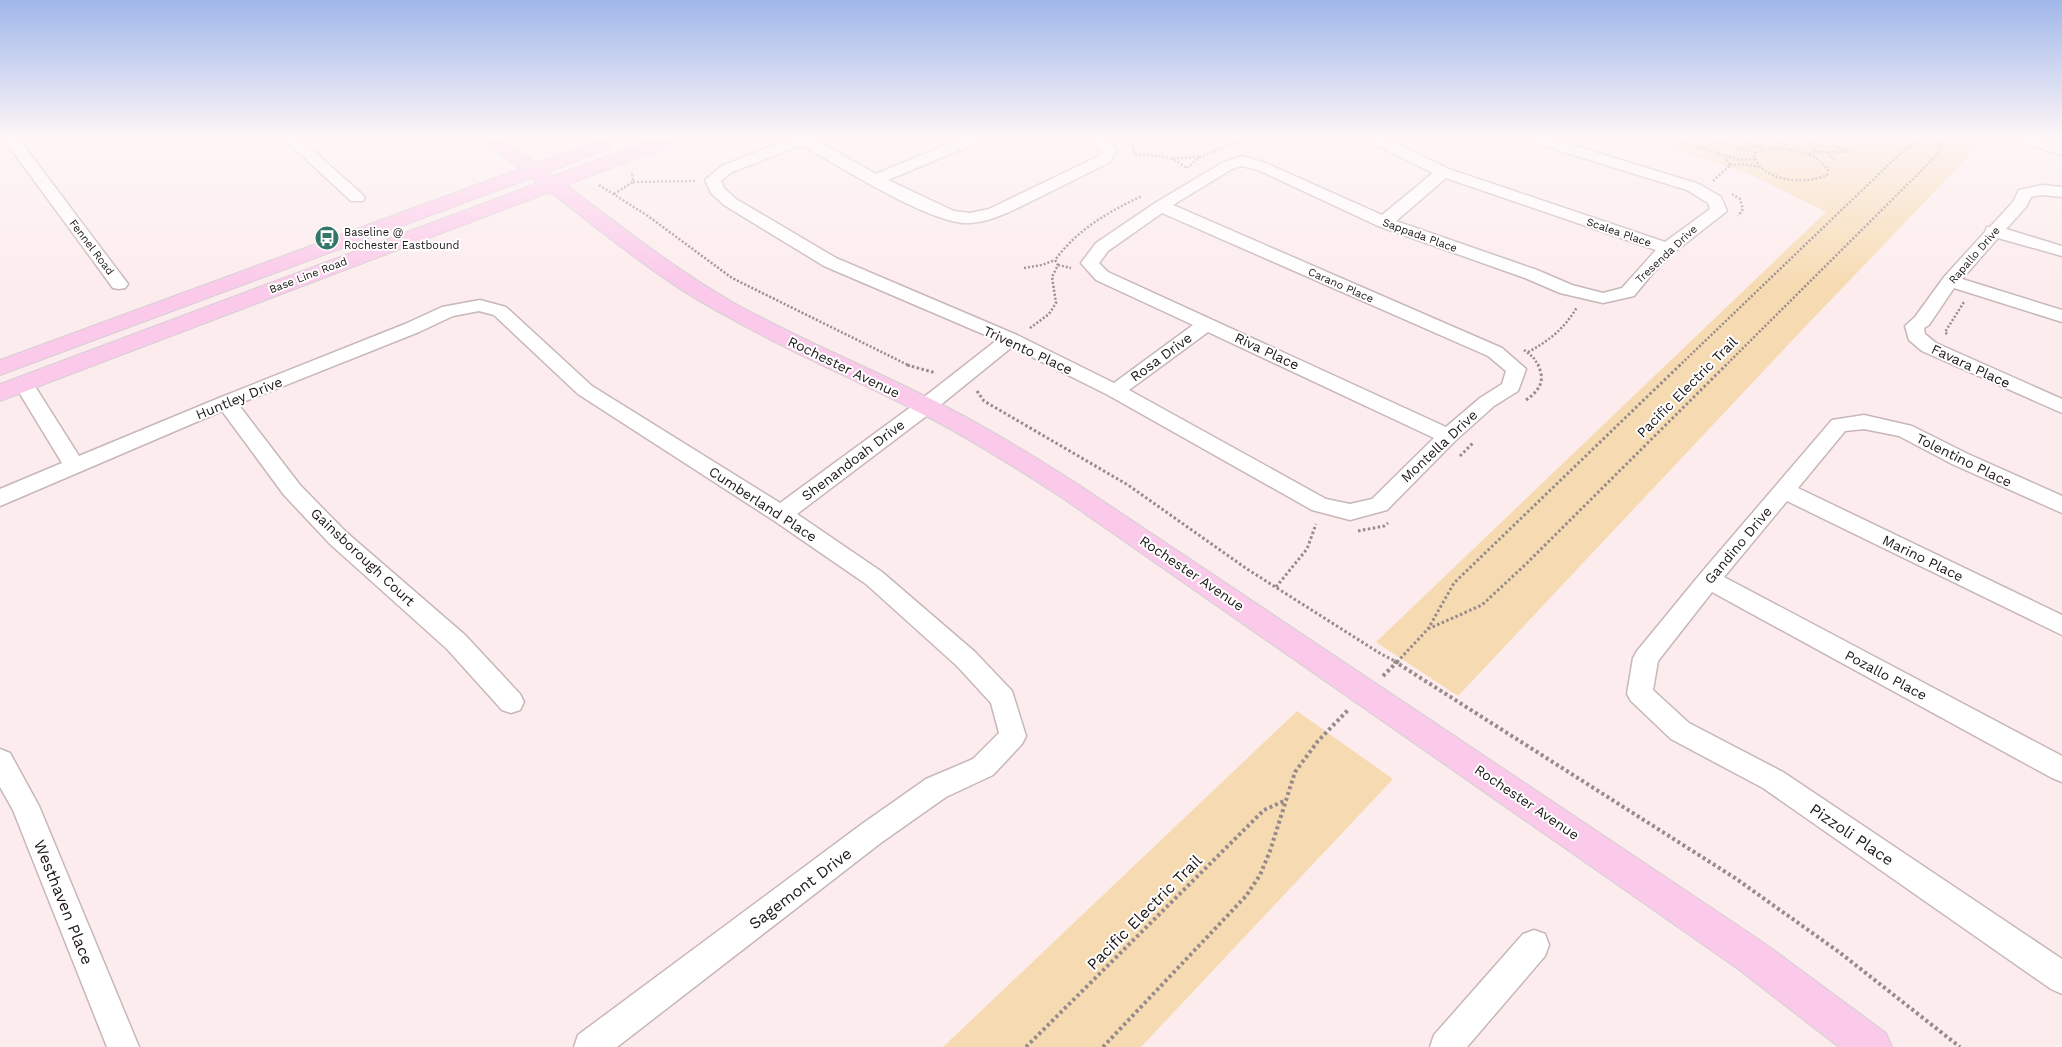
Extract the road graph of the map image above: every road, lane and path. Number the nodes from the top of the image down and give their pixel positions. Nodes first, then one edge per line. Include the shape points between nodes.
1 (46, 187) edge
2 (345, 187) edge
3 (489, 187) edge
4 (545, 187) edge
5 (557, 187) edge
6 (625, 187) edge
7 (712, 187) edge
8 (889, 187) edge
9 (1049, 187) edge
10 (1193, 187) edge
11 (1307, 187) edge
12 (1426, 187) edge
13 (1487, 187) edge
14 (1692, 187) edge
15 (1866, 187) edge
16 (1905, 187) edge
17 (2062, 192) edge
18 (357, 198) dead end
19 (1161, 206) junction
20 (1384, 222) junction
21 (1993, 231) junction
22 (1669, 249) junction
23 (2062, 251) edge
24 (1055, 260) dead end
25 (1058, 264) dead end
26 (1082, 266) junction
27 (1024, 268) dead end
28 (1950, 282) junction
29 (119, 284) dead end
30 (1603, 298) joint
31 (1973, 302) dead end
32 (480, 305) joint
33 (1578, 305) dead end
34 (1933, 308) joint
35 (2062, 316) edge
36 (1207, 324) junction
37 (1951, 339) dead end
38 (1010, 340) junction
39 (1522, 360) junction
40 (0, 368) edge
41 (937, 373) dead end
42 (24, 384) junction
43 (1115, 391) junction
44 (0, 393) edge
45 (226, 402) junction
46 (926, 406) junction
47 (2062, 407) edge
48 (1864, 422) joint
49 (1448, 436) junction
50 (74, 466) junction
51 (1785, 491) junction
52 (0, 498) edge
53 (2062, 505) edge
54 (1350, 512) joint
55 (781, 514) junction
56 (1316, 524) dead end
57 (1709, 579) junction
58 (1276, 587) dead end
59 (2062, 626) edge
60 (1428, 629) junction
61 (1397, 662) dead end
62 (1640, 694) joint
63 (510, 702) dead end
64 (1331, 727) dead end
65 (1013, 736) joint
66 (0, 761) edge
67 (2062, 770) edge
68 (1285, 800) junction
69 (1534, 945) dead end
70 (2062, 978) edge
71 (123, 1047) edge
72 (590, 1047) edge
73 (1026, 1047) edge
74 (1103, 1047) edge
75 (1446, 1047) edge
76 (1872, 1047) edge

1 - 29 street, Fennel Road
2 - 18 street
3 - 40 main road, Base Line Road
4 - 42 main road, Base Line Road
5 - 46 main road, Rochester Avenue via 666,269 725,307
6 - 41 path via 614,194 718,269 762,295 840,330 881,353 923,371
7 - 38 street, Trivento Place via 730,202 830,262
8 - 9 street via 951,216 970,218 994,214
10 - 19 street
11 - 20 street, Sappada Place
12 - 20 street
13 - 22 street, Scalea Place
14 - 22 street, Tresenda Drive via 1715,200 1719,211 1705,218
15 - 60 path, Pacific Electric Trail via 1454,583
16 - 60 path, Pacific Electric Trail via 1482,605
17 - 21 street, Rapallo Drive via 2042,190 2025,193 2020,204
19 - 26 street via 1102,247
19 - 39 street, Carano Place via 1495,352
20 - 30 street, Sappada Place via 1566,289
21 - 23 street
21 - 28 street, Rapallo Drive
22 - 30 street, Tresenda Drive via 1639,276 1628,292
24 - 27 path
25 - 26 path
26 - 36 street, Riva Place
28 - 34 street, Rapallo Drive
28 - 35 street
31 - 37 path via 1964,302 1945,332
32 - 45 street, Huntley Drive via 448,311
32 - 55 street, Cumberland Place via 500,311 585,390
33 - 39 path via 1570,321 1552,339
34 - 47 street, Favara Place via 1914,326 1916,336 1929,347
36 - 43 street, Rosa Drive
36 - 49 street, Riva Place
38 - 43 street, Trivento Place
38 - 46 street, Shenandoah Drive
39 - 49 street, Montella Drive via 1511,387 1487,402
42 - 44 main road, Base Line Road
42 - 50 street
43 - 54 street, Trivento Place via 1320,505
45 - 50 street, Huntley Drive
45 - 63 street, Gainsborough Court via 305,504 338,538 456,642
46 - 55 street, Shenandoah Drive
46 - 76 main road, Rochester Avenue via 990,440 1158,550 1751,956
48 - 51 street, Gandino Drive via 1839,425
48 - 53 street, Tolentino Place via 1905,431
49 - 54 street, Montella Drive via 1379,505
50 - 52 street, Huntley Drive
51 - 57 street, Gandino Drive
51 - 59 street, Marino Place
55 - 65 street, Cumberland Place via 874,578 966,659 1003,698
56 - 58 path via 1308,549
57 - 62 street, Gandino Drive via 1646,658
57 - 67 street, Pozallo Place
60 - 61 path, Pacific Electric Trail
62 - 70 street, Pizzoli Place via 1680,731 1773,780
64 - 68 path via 1295,772
65 - 72 street, Sagemont Drive via 983,767 936,788 872,833
66 - 71 street, Westhaven Place via 25,806
68 - 73 path, Pacific Electric Trail via 1264,810
68 - 74 path via 1270,852 1246,896
69 - 75 street

